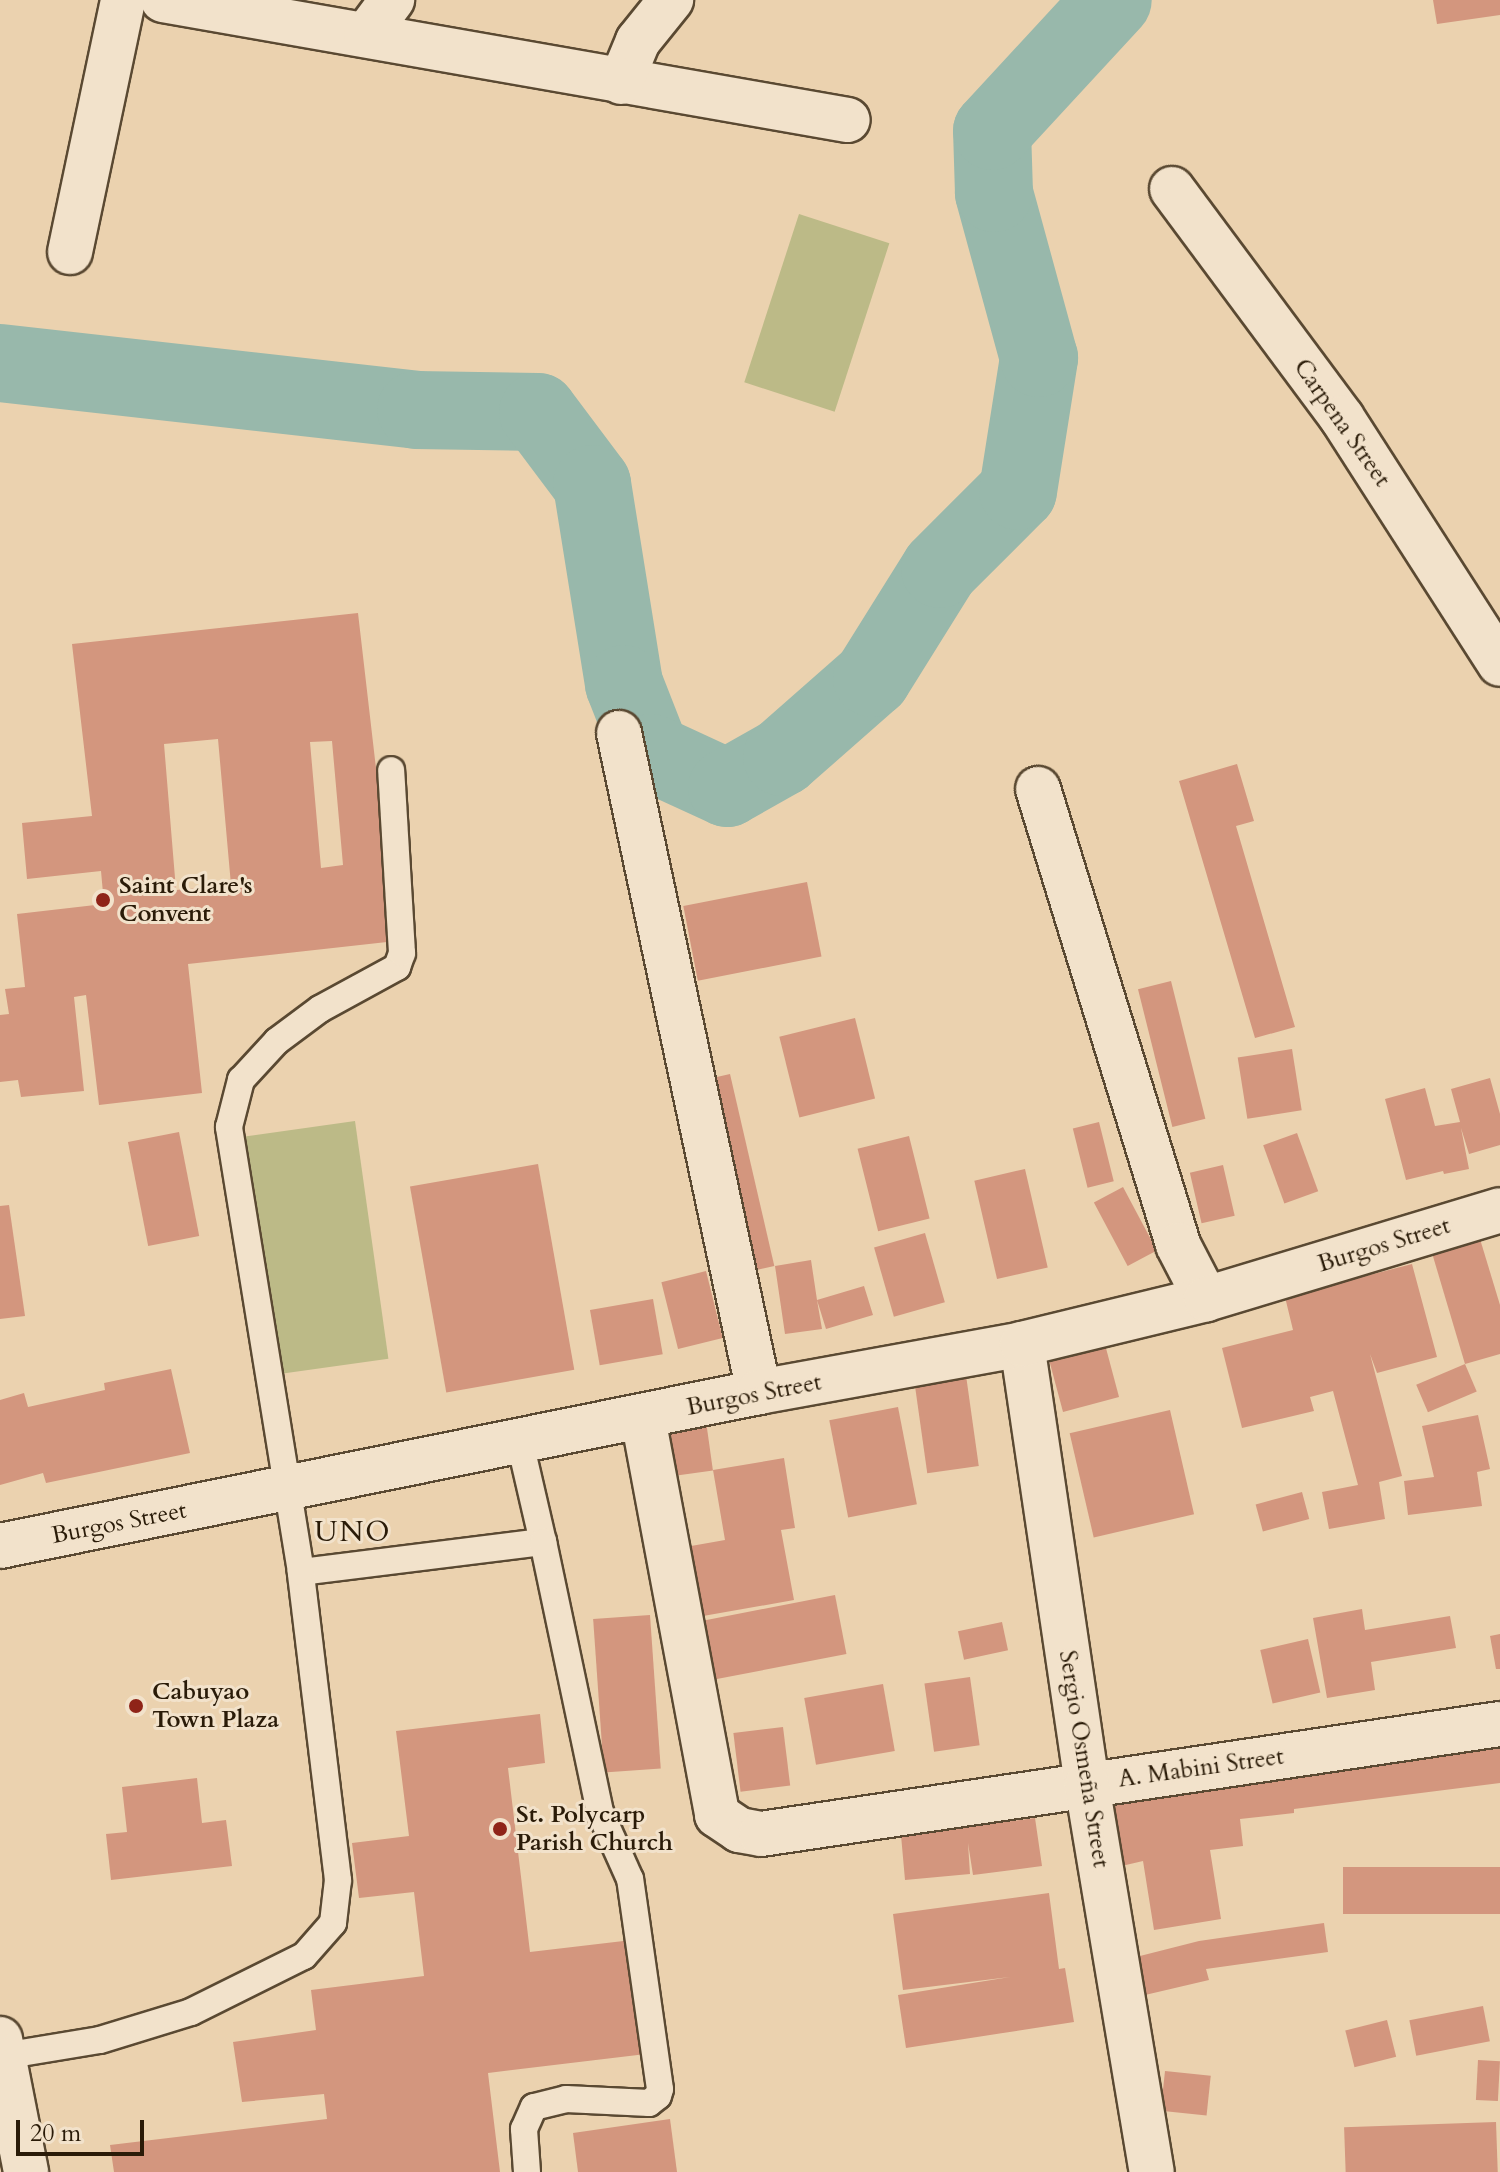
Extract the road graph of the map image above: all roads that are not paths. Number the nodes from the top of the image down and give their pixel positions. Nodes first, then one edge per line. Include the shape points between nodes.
1 (123, 0) edge
2 (163, 0) edge
3 (392, 0) edge
4 (671, 0) edge
5 (366, 35) junction
6 (621, 82) junction
7 (848, 120) dead end
8 (1172, 189) dead end
9 (70, 252) dead end
10 (1497, 651) edge
11 (619, 733) dead end
12 (391, 770) dead end
13 (1038, 789) dead end
14 (1500, 1210) edge
15 (1206, 1299) junction
16 (1022, 1344) junction
17 (759, 1392) junction
18 (643, 1418) junction
19 (520, 1442) junction
20 (287, 1489) junction
21 (543, 1542) junction
22 (0, 1546) edge
23 (301, 1572) junction
24 (1500, 1724) edge
25 (1087, 1785) junction
26 (2, 2048) edge
27 (26, 2172) edge
28 (527, 2172) edge
29 (1152, 2172) edge

1 - 9 street
2 - 5 street
3 - 5 street
4 - 6 street via 638,41
5 - 6 street
6 - 7 street
8 - 10 street, Carpena Street via 1342,418
11 - 17 street
12 - 20 lane via 402,953 397,967 320,1009 277,1041 241,1080 229,1127
13 - 15 street via 1178,1245
14 - 15 street, Burgos Street
15 - 16 street, Burgos Street
16 - 17 street, Burgos Street
16 - 25 street, Sergio Osmeña Street
17 - 18 street, Burgos Street
18 - 19 street, Burgos Street
18 - 25 street, A. Mabini Street via 717,1815 739,1830 761,1834
19 - 20 street, Burgos Street
19 - 21 lane
20 - 22 street, Burgos Street
20 - 23 lane
21 - 23 lane
21 - 28 lane via 600,1812 630,1879 660,2089 649,2103 566,2099 534,2107 524,2129
23 - 26 lane via 338,1880 333,1923 304,1956 191,2012 100,2040
24 - 25 street, A. Mabini Street
25 - 29 street, Sergio Osmeña Street
26 - 27 street

